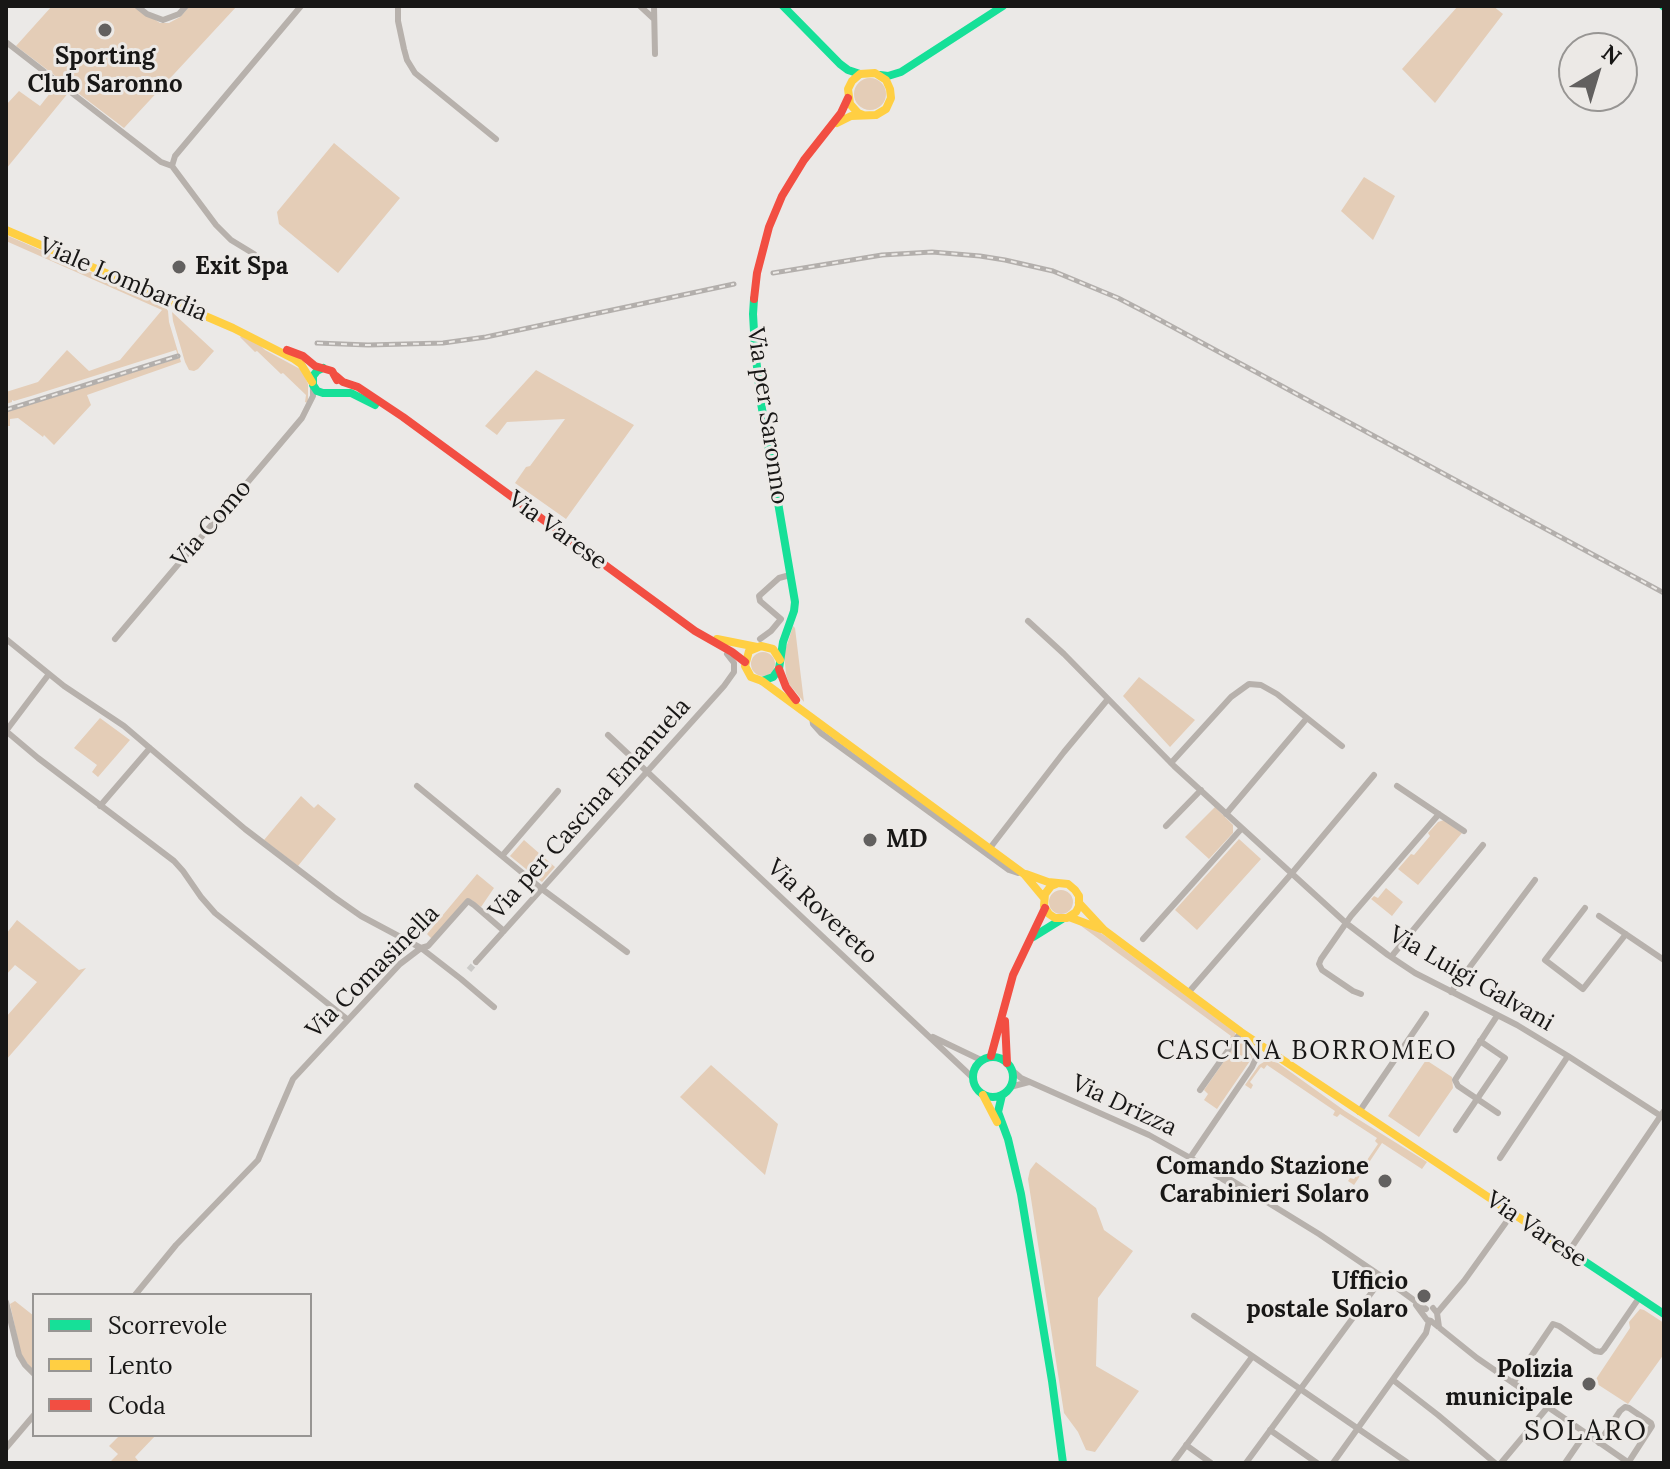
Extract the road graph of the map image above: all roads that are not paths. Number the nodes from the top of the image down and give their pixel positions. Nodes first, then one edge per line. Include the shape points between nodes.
1 (137, 6) edge
2 (186, 6) edge
3 (301, 6) edge
4 (398, 6) edge
5 (640, 6) edge
6 (654, 6) edge
7 (783, 6) edge
8 (1003, 6) edge
9 (654, 19) junction
10 (6, 42) edge
11 (655, 54) dead end
12 (840, 64) junction
13 (901, 72) junction
14 (860, 74) junction
15 (880, 75) junction
16 (891, 93) junction
17 (848, 94) junction
18 (863, 115) junction
19 (831, 127) junction
20 (496, 139) dead end
21 (172, 166) junction
22 (6, 230) edge
23 (254, 254) dead end
24 (239, 332) junction
25 (323, 368) junction
26 (336, 376) junction
27 (312, 382) junction
28 (326, 393) junction
29 (308, 408) junction
30 (420, 430) junction
31 (790, 575) junction
32 (1028, 621) dead end
33 (788, 627) junction
34 (695, 631) junction
35 (6, 639) edge
36 (115, 639) dead end
37 (716, 644) junction
38 (759, 644) junction
39 (745, 662) junction
40 (779, 664) junction
41 (747, 672) junction
42 (49, 674) junction
43 (730, 679) junction
44 (762, 681) junction
45 (1108, 699) junction
46 (812, 717) junction
47 (1307, 718) junction
48 (6, 731) edge
49 (608, 735) dead end
50 (1342, 746) dead end
51 (150, 748) junction
52 (1171, 763) junction
53 (647, 773) junction
54 (1374, 775) dead end
55 (417, 786) dead end
56 (1397, 786) dead end
57 (1201, 790) junction
58 (558, 791) dead end
59 (100, 806) junction
60 (1226, 814) junction
61 (1439, 814) junction
62 (1166, 826) dead end
63 (1242, 828) junction
64 (1464, 831) dead end
65 (1483, 845) dead end
66 (990, 848) junction
67 (502, 856) junction
68 (1292, 873) junction
69 (1024, 874) junction
70 (1535, 880) dead end
71 (1056, 884) junction
72 (542, 889) junction
73 (1044, 903) junction
74 (1079, 903) junction
75 (1585, 908) dead end
76 (1599, 916) dead end
77 (1066, 918) junction
78 (1346, 923) junction
79 (1104, 930) junction
80 (504, 931) junction
81 (1626, 934) junction
82 (1032, 937) junction
83 (1143, 939) dead end
84 (421, 948) junction
85 (627, 952) dead end
86 (1391, 957) junction
87 (1664, 960) edge
88 (476, 962) tunnel mouth
89 (469, 970) tunnel mouth
90 (461, 979) junction
91 (1451, 992) junction
92 (1188, 993) junction
93 (1361, 994) dead end
94 (494, 1007) dead end
95 (1004, 1008) junction
96 (1426, 1014) dead end
97 (1497, 1016) junction
98 (347, 1019) junction
99 (1241, 1032) junction
100 (926, 1034) junction
101 (1480, 1041) junction
102 (1258, 1044) junction
103 (1272, 1053) junction
104 (991, 1056) junction
105 (1568, 1056) junction
106 (981, 1060) junction
107 (1009, 1067) junction
108 (1252, 1067) junction
109 (972, 1077) junction
110 (1029, 1082) junction
111 (1010, 1087) junction
112 (1200, 1090) dead end
113 (982, 1094) junction
114 (1002, 1095) junction
115 (1478, 1099) junction
116 (1498, 1113) dead end
117 (1362, 1114) junction
118 (1663, 1115) edge
119 (1456, 1130) dead end
120 (1190, 1158) junction
121 (1500, 1158) dead end
122 (1014, 1164) junction
123 (1512, 1214) junction
124 (1569, 1251) junction
125 (1383, 1277) junction
126 (137, 1293) edge
127 (1639, 1298) junction
128 (6, 1302) edge
129 (1664, 1314) edge
130 (1431, 1315) junction
131 (1194, 1316) dead end
132 (1252, 1357) junction
133 (32, 1371) edge
134 (1393, 1380) junction
135 (1513, 1383) junction
136 (1300, 1389) junction
137 (1547, 1408) junction
138 (32, 1417) edge
139 (1359, 1428) junction
140 (1270, 1430) junction
141 (1585, 1434) junction
142 (1599, 1443) junction
143 (1186, 1445) junction
144 (6, 1448) edge
145 (1065, 1463) edge
146 (1173, 1463) edge
147 (1211, 1463) edge
148 (1246, 1463) edge
149 (1317, 1463) edge
150 (1333, 1463) edge
151 (1408, 1463) edge
152 (1495, 1463) edge
153 (1501, 1463) edge
154 (1565, 1463) edge
155 (1628, 1463) edge

1 - 2 street via 163,20
3 - 21 street
4 - 20 street via 404,49 415,73
5 - 9 street
6 - 9 street
7 - 12 main road
8 - 13 main road
9 - 11 street
10 - 21 street
12 - 14 main road
12 - 17 main road
13 - 15 main road
13 - 16 main road
14 - 15 main road
14 - 17 main road
15 - 16 main road
16 - 18 main road via 880,113
17 - 18 main road via 852,108
17 - 19 main road, Via per Saronno
18 - 19 main road
19 - 31 main road, Via per Saronno via 792,178 776,210 754,293 761,403
21 - 23 street via 216,225
22 - 24 main road, Viale Lombardia
24 - 25 main road, Viale Lombardia
24 - 27 main road, Viale Lombardia via 294,359
25 - 26 main road
25 - 27 main road
26 - 28 main road via 337,383
26 - 30 main road, Via Varese
27 - 28 main road
27 - 29 street, Via Como
28 - 29 street, Via Como
28 - 30 main road, Via Varese via 360,396
29 - 36 street, Via Como
30 - 34 main road, Via Varese
31 - 33 main road, Via per Saronno via 795,602
31 - 38 street via 759,596 781,619
32 - 45 street, Via Luigi Galvani
33 - 38 main road
33 - 40 main road, Via per Saronno
34 - 37 main road, Via Varese
34 - 38 main road, Via Varese via 727,642
35 - 42 street
37 - 39 main road, Via Varese
37 - 43 street via 734,663
38 - 39 main road
38 - 40 main road via 773,649
39 - 41 main road
40 - 44 main road via 773,677
40 - 46 main road via 786,687
41 - 43 street, Via per Cascina Emanuela
41 - 44 main road
42 - 48 street
42 - 51 street
43 - 53 street, Via per Cascina Emanuela
44 - 46 main road
45 - 52 street, Via Luigi Galvani
45 - 66 street
46 - 66 main road
46 - 69 street via 832,741 1009,870
47 - 50 street
47 - 52 street via 1268,689 1246,685
47 - 60 street
48 - 59 street
49 - 53 street, Via Rovereto
51 - 59 street
51 - 84 street via 334,897
52 - 57 street, Via Luigi Galvani
53 - 72 street, Via per Cascina Emanuela
53 - 100 street, Via Rovereto
54 - 68 street
55 - 67 street
56 - 61 street
57 - 60 street, Via Luigi Galvani
57 - 62 street
58 - 67 street
59 - 98 street via 174,861 215,913
60 - 63 street, Via Luigi Galvani
61 - 64 street
61 - 78 street
63 - 68 street, Via Luigi Galvani
63 - 83 street
65 - 86 street
66 - 69 main road
67 - 72 street
68 - 78 street, Via Luigi Galvani
68 - 92 street
69 - 71 main road
69 - 73 main road
70 - 91 street
71 - 73 main road via 1047,890
71 - 74 main road via 1074,888
72 - 80 street, Via per Cascina Emanuela
72 - 85 street
73 - 77 main road via 1051,916
73 - 82 main road
74 - 77 main road
74 - 79 main road, Via Varese
75 - 81 street via 1545,960 1583,989
76 - 81 street
77 - 79 main road, Via Varese
77 - 82 main road
78 - 86 street, Via Luigi Galvani
78 - 93 street via 1319,967
79 - 92 main road, Via Varese
80 - 84 street, Via Comasinella via 468,901
80 - 88 street, Via per Cascina Emanuela
81 - 87 street
82 - 95 main road
84 - 90 street
84 - 98 street, Via Comasinella
86 - 91 street, Via Luigi Galvani
89 - 90 street
90 - 94 street
91 - 97 street, Via Luigi Galvani
92 - 99 main road, Via Varese
95 - 104 main road
95 - 107 main road
96 - 117 street
97 - 101 street
97 - 105 street, Via Luigi Galvani
98 - 126 street, Via Comasinella via 293,1079 258,1160
99 - 102 main road, Via Varese
99 - 112 street
100 - 106 street
100 - 109 street, Via Rovereto
101 - 115 street via 1455,1080
101 - 115 street via 1505,1058
102 - 103 main road, Via Varese
102 - 108 street
103 - 108 street
103 - 117 main road, Via Varese
104 - 106 main road
104 - 107 main road
105 - 118 street, Via Luigi Galvani
105 - 121 street
106 - 109 main road
107 - 110 street, Via Drizza
107 - 111 main road
108 - 120 street
109 - 113 main road
110 - 111 street
110 - 120 street, Via Drizza
111 - 114 main road
113 - 114 main road
113 - 122 main road
114 - 122 main road via 998,1112
115 - 116 street
115 - 119 street
117 - 123 main road, Via Varese
118 - 124 street
120 - 125 street, Via Drizza
122 - 145 main road
123 - 124 main road, Via Varese
123 - 130 street via 1464,1281
124 - 127 main road, Via Varese
125 - 130 street, Via Drizza
125 - 136 street
127 - 129 main road, Via Varese
127 - 135 street via 1601,1352 1553,1324
128 - 133 street via 19,1355
130 - 134 street via 1426,1333
130 - 135 street via 1439,1327
131 - 132 street
132 - 136 street
132 - 143 street
134 - 139 street
134 - 152 street
135 - 137 street
136 - 139 street
136 - 140 street
137 - 141 street
137 - 153 street
138 - 144 street
139 - 150 street
139 - 151 street
140 - 148 street
140 - 149 street
141 - 142 street
141 - 154 street
142 - 155 street
142 - 155 street via 1625,1407 1651,1423
143 - 146 street
143 - 147 street

